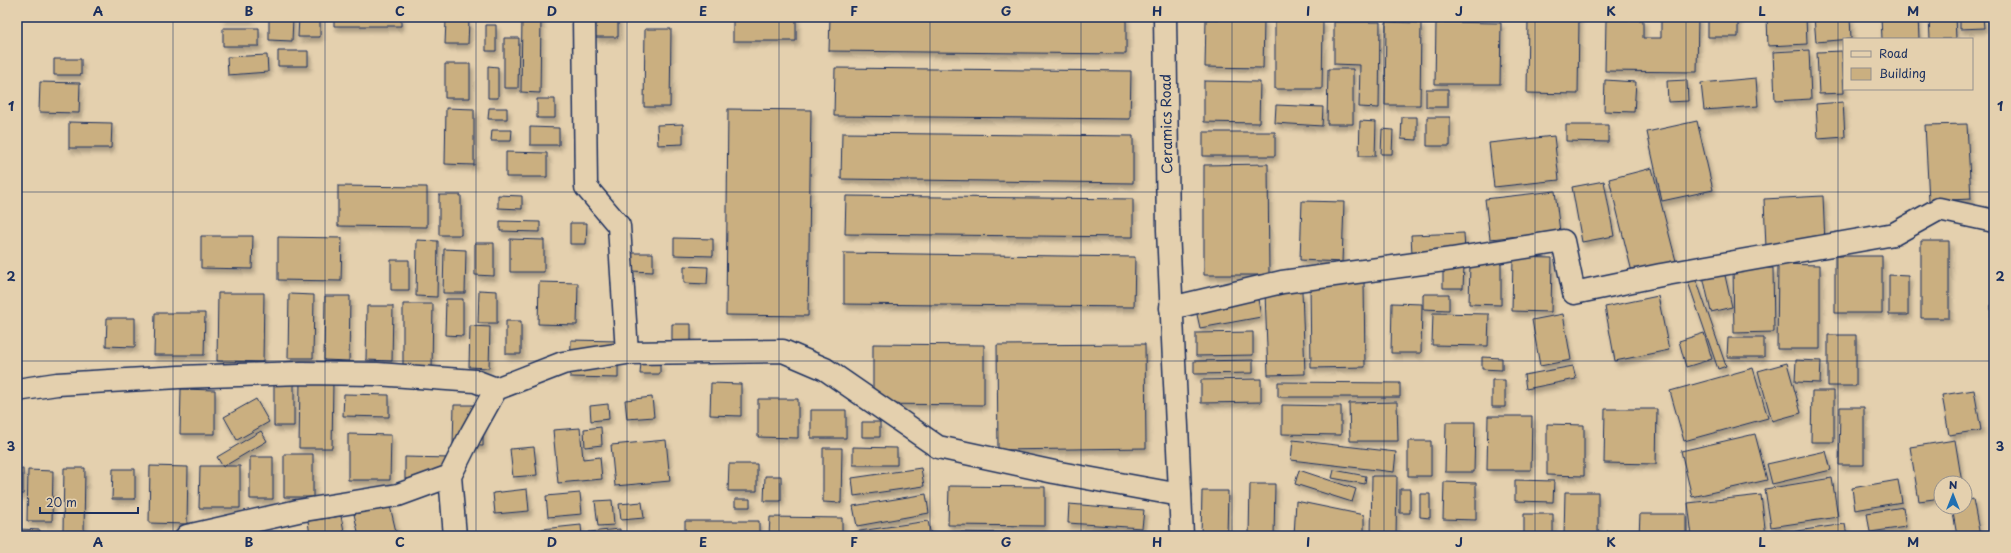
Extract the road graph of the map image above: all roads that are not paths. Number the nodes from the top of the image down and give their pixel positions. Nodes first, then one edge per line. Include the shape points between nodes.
1 (584, 17) edge
2 (1165, 17) edge
3 (1994, 221) edge
4 (1171, 308) junction
5 (627, 353) junction
6 (496, 388) junction
7 (17, 390) edge
8 (450, 476) junction
9 (1180, 495) junction
10 (187, 536) edge
11 (455, 536) edge
12 (1182, 536) edge

1 - 5 street via 586,187 619,226
2 - 4 street, Ceramics Road
3 - 4 street via 1939,209 1894,234 1574,293 1563,241 1282,282
4 - 9 street, Ceramics Road
5 - 6 street via 563,363
5 - 9 street via 782,352 825,369 938,447
6 - 7 street via 475,381 377,374 301,373 178,376 57,384
6 - 8 street
8 - 10 street via 398,495 298,511
8 - 11 street
9 - 12 street, Ceramics Road

